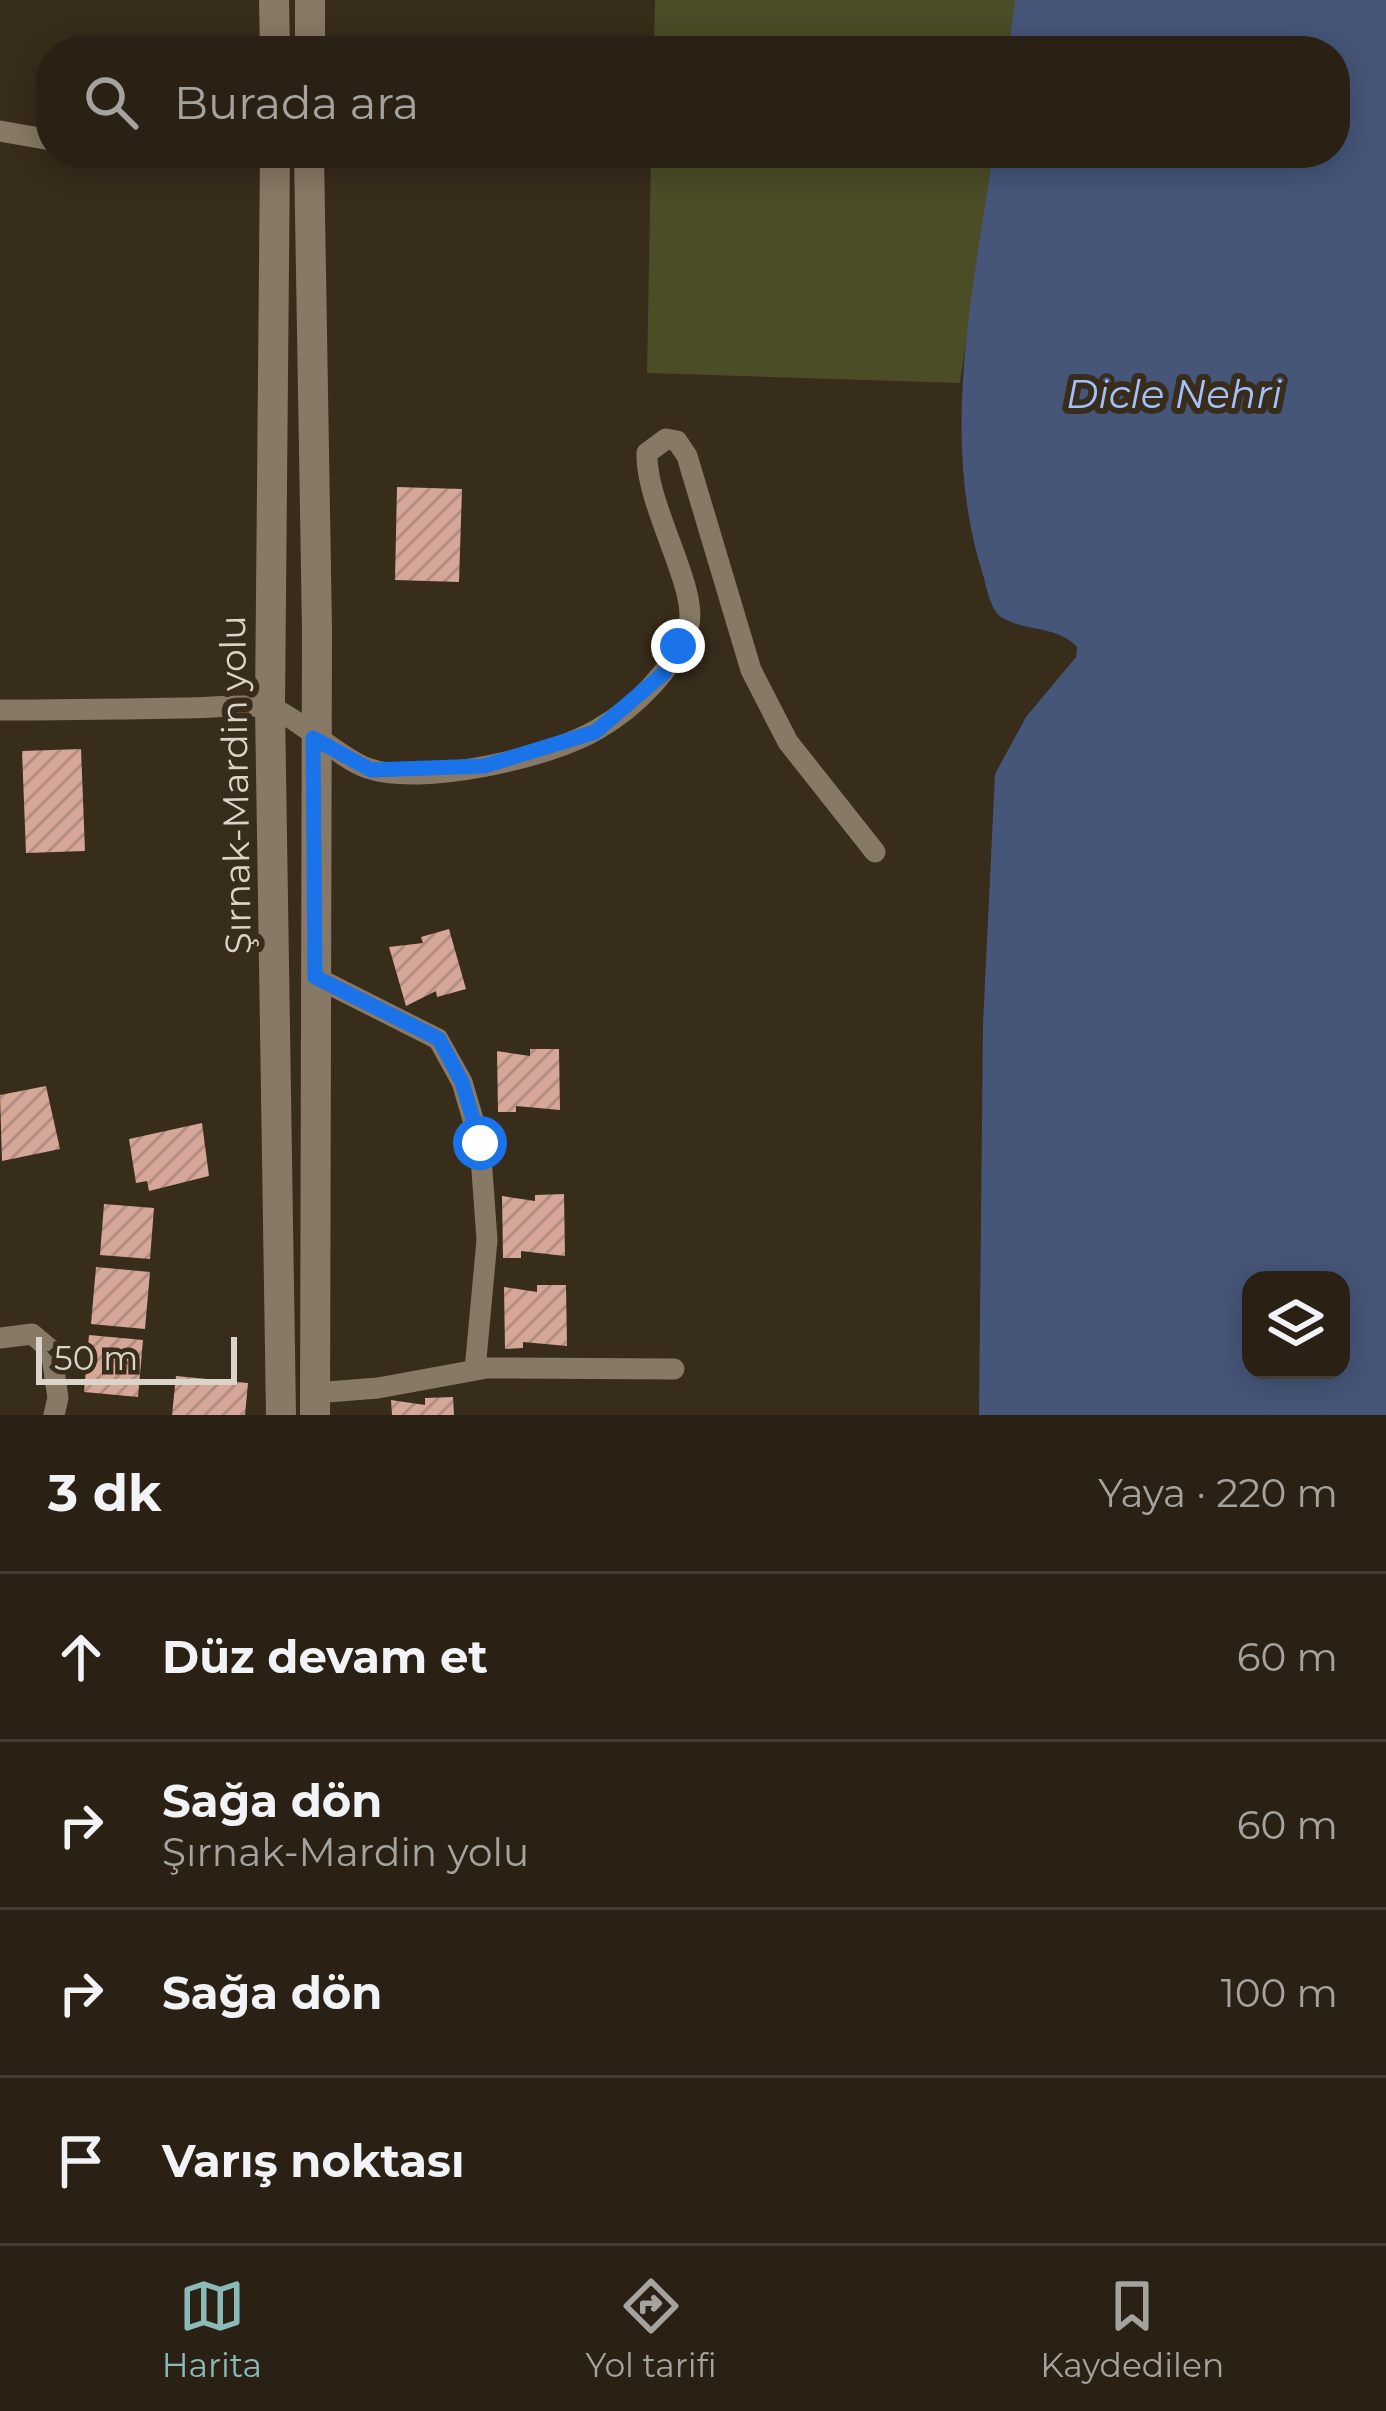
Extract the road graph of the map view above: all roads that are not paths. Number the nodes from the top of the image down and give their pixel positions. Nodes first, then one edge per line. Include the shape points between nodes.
1 (274, 0) edge
2 (310, 0) edge
3 (274, 36) edge
4 (310, 36) edge
5 (0, 131) edge
6 (36, 137) edge
7 (273, 168) edge
8 (309, 168) edge
9 (271, 707) junction
10 (0, 710) edge
11 (313, 738) junction
12 (875, 852) dead end
13 (315, 977) junction
14 (0, 1338) edge
15 (674, 1369) dead end
16 (475, 1370) junction
17 (315, 1404) edge
18 (54, 1415) edge
19 (281, 1415) edge

1 - 3 main road
2 - 4 main road
5 - 6 street
7 - 9 main road, Şırnak-Mardin yolu
8 - 11 main road
9 - 10 street
9 - 11 street
9 - 19 main road, Şırnak-Mardin yolu
11 - 12 street via 371,770 438,771 536,752 595,732 626,710 664,673 689,625 688,595 646,469 655,444 677,441 751,670 788,742
11 - 13 main road
13 - 16 street via 439,1039 462,1082 480,1143 487,1240
13 - 17 main road
14 - 18 street via 32,1334 52,1350
15 - 16 street
16 - 17 street

